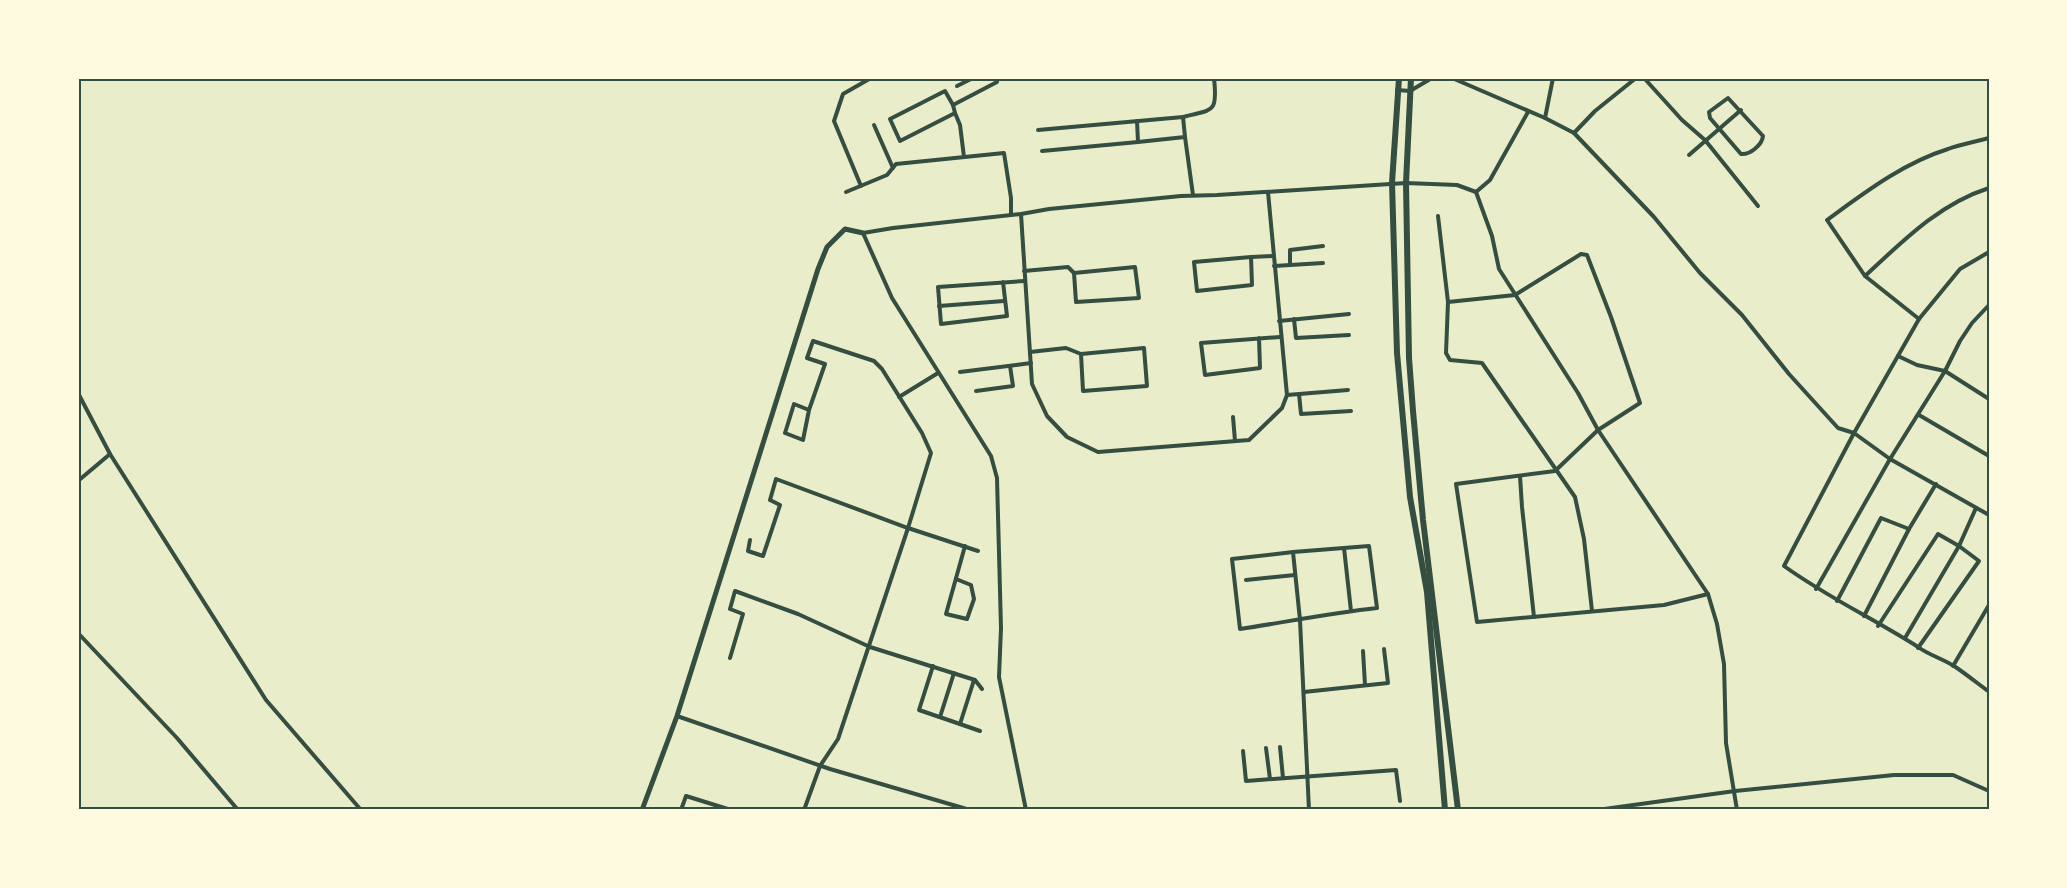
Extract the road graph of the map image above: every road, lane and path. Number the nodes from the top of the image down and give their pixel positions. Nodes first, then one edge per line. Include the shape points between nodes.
1 (871, 78) edge
2 (973, 78) edge
3 (997, 78) edge
4 (1214, 78) edge
5 (1399, 78) edge
6 (1411, 78) edge
7 (1432, 78) edge
8 (1452, 78) edge
9 (1553, 78) edge
10 (1636, 78) edge
11 (1644, 78) edge
12 (957, 86) dead end
13 (1398, 90) junction
14 (1410, 91) junction
15 (953, 105) junction
16 (1741, 110) junction
17 (1528, 112) junction
18 (955, 113) junction
19 (1183, 117) junction
20 (1545, 117) junction
21 (1137, 121) junction
22 (874, 125) dead end
23 (1719, 129) junction
24 (1038, 130) dead end
25 (1574, 133) junction
26 (1185, 137) junction
27 (1989, 138) edge
28 (1705, 140) junction
29 (1138, 142) junction
30 (1042, 151) dead end
31 (1689, 155) dead end
32 (964, 157) junction
33 (893, 168) junction
34 (1392, 183) junction
35 (1406, 183) junction
36 (861, 186) junction
37 (1989, 188) edge
38 (846, 192) dead end
39 (1268, 192) junction
40 (1476, 192) junction
41 (1193, 195) junction
42 (1758, 206) dead end
43 (1021, 214) junction
44 (1011, 215) junction
45 (1438, 216) dead end
46 (863, 233) junction
47 (1323, 246) dead end
48 (1989, 252) edge
49 (1274, 256) junction
50 (1251, 257) junction
51 (1323, 264) dead end
52 (1290, 265) junction
53 (1274, 266) junction
54 (1024, 271) junction
55 (1074, 273) junction
56 (1865, 276) junction
57 (1024, 281) junction
58 (1004, 282) junction
59 (1515, 295) junction
60 (1004, 301) dead end
61 (1448, 302) junction
62 (1989, 305) edge
63 (939, 306) junction
64 (1349, 314) dead end
65 (1294, 319) junction
66 (1918, 319) junction
67 (1279, 321) junction
68 (1349, 335) dead end
69 (1280, 337) junction
70 (1259, 338) junction
71 (1030, 352) junction
72 (1081, 354) junction
73 (1898, 356) junction
74 (1031, 363) junction
75 (1010, 366) junction
76 (1945, 371) junction
77 (960, 372) dead end
78 (938, 373) junction
79 (1348, 390) dead end
80 (976, 391) dead end
81 (78, 393) edge
82 (1299, 394) junction
83 (1287, 395) junction
84 (899, 397) junction
85 (1988, 397) edge
86 (809, 410) junction
87 (1351, 411) dead end
88 (1919, 415) junction
89 (1233, 417) dead end
90 (1598, 430) junction
91 (1854, 433) junction
92 (1235, 441) junction
93 (110, 454) junction
94 (1989, 456) edge
95 (1890, 459) junction
96 (1555, 471) junction
97 (1520, 477) junction
98 (78, 481) edge
99 (1936, 484) junction
100 (1976, 508) junction
101 (1989, 515) edge
102 (908, 528) junction
103 (1909, 529) junction
104 (750, 540) dead end
105 (965, 546) junction
106 (1959, 546) junction
107 (1344, 548) junction
108 (978, 551) dead end
109 (1293, 552) junction
110 (1295, 575) junction
111 (956, 579) junction
112 (1246, 580) dead end
113 (1816, 589) junction
114 (1708, 594) junction
115 (1837, 601) junction
116 (1989, 605) edge
117 (1351, 611) junction
118 (1592, 611) junction
119 (1864, 616) junction
120 (1534, 617) junction
121 (1300, 620) junction
122 (1878, 626) junction
123 (78, 633) edge
124 (1905, 638) junction
125 (870, 647) junction
126 (1918, 648) junction
127 (1384, 650) dead end
128 (1363, 651) dead end
129 (729, 658) dead end
130 (933, 666) junction
131 (1953, 666) junction
132 (954, 673) junction
133 (974, 680) junction
134 (1365, 685) junction
135 (982, 689) dead end
136 (1989, 689) edge
137 (1304, 692) junction
138 (676, 716) junction
139 (940, 717) junction
140 (960, 724) junction
141 (980, 731) dead end
142 (1280, 747) dead end
143 (1266, 748) dead end
144 (1243, 751) dead end
145 (820, 766) junction
146 (1306, 777) junction
147 (1283, 778) junction
148 (1270, 779) junction
149 (1735, 791) junction
150 (1989, 791) edge
151 (1400, 801) dead end
152 (238, 810) edge
153 (361, 810) edge
154 (642, 810) edge
155 (681, 810) edge
156 (731, 810) edge
157 (804, 810) edge
158 (970, 810) edge
159 (1026, 810) edge
160 (1309, 810) edge
161 (1445, 810) edge
162 (1458, 810) edge
163 (1597, 810) edge
164 (1737, 810) edge

1 - 36 street via 843,94 834,121
2 - 12 street
3 - 15 street via 997,82
4 - 19 street via 1214,105 1207,112
5 - 13 main road
6 - 14 main road
7 - 14 street
8 - 17 street
9 - 20 street
10 - 25 street via 1594,111
11 - 28 street
13 - 14 street
13 - 34 main road
14 - 35 main road
15 - 18 street
15 - 18 street via 945,91 890,119 900,141
16 - 23 street
16 - 23 street via 1728,98 1709,112
16 - 23 street via 1764,136 1761,143 1741,154
17 - 20 street
17 - 40 street via 1491,180
18 - 32 street
19 - 21 street
19 - 26 street
20 - 25 street
21 - 24 street
21 - 29 street
22 - 33 street
23 - 28 street
25 - 91 street via 1742,315 1838,428
26 - 29 street
26 - 41 street
27 - 56 street via 1947,149 1908,166 1827,220
28 - 31 street
28 - 42 street
29 - 30 street
32 - 33 street via 896,164
32 - 44 street via 1004,153
33 - 36 street via 887,175
34 - 35 street
34 - 39 street
34 - 161 main road via 1397,352 1410,497 1427,592
35 - 40 street via 1457,185
35 - 162 main road via 1413,411
36 - 38 street
37 - 56 street via 1956,201 1933,216
39 - 41 street
39 - 49 street
40 - 59 street via 1499,269
41 - 43 street
43 - 44 street
43 - 54 street
44 - 46 street
45 - 61 street
46 - 78 street via 892,298
46 - 138 main road via 845,229 827,247 818,269
47 - 52 street via 1290,250
48 - 66 street via 1960,269
49 - 50 street
49 - 53 street
50 - 50 street via 1252,285 1197,291 1194,262
51 - 52 street
52 - 53 street
53 - 67 street
54 - 55 street via 1068,267
54 - 57 street
55 - 55 street via 1076,302 1139,298 1135,267
56 - 66 street
57 - 58 street
57 - 71 street
58 - 63 street via 938,286
58 - 63 street via 1007,316 941,324
59 - 61 street
59 - 90 street
59 - 90 street via 1581,254 1587,255 1640,403
60 - 63 street
61 - 96 street via 1446,353 1450,360 1482,363
62 - 76 street via 1959,341
64 - 65 street
65 - 67 street
65 - 68 street via 1296,338
66 - 73 street
67 - 69 street
69 - 70 street
69 - 83 street
70 - 70 street via 1201,343 1205,375 1260,368
71 - 72 street via 1066,348
71 - 74 street
72 - 72 street via 1083,391 1147,386 1144,348
73 - 76 street
73 - 91 street
74 - 75 street
74 - 92 street via 1032,384 1047,416 1067,437 1098,452
75 - 77 street
75 - 80 street via 1013,386
76 - 85 street
76 - 88 street
78 - 84 street
78 - 159 street via 991,456 997,478 999,677
79 - 82 street
81 - 93 street
82 - 83 street
82 - 87 street via 1301,414
83 - 92 street via 1282,408 1249,440
84 - 86 street via 874,361 813,341 807,358 825,364
84 - 102 street via 931,453
86 - 86 street via 794,404 785,433 803,440
88 - 94 street
88 - 95 street
89 - 92 street
90 - 96 street
90 - 114 street
91 - 95 street
91 - 113 street via 1784,566
93 - 98 street
93 - 153 street via 266,700
95 - 99 street
95 - 113 street
96 - 97 street
96 - 118 street via 1575,497 1581,518
97 - 120 street
97 - 120 street via 1456,484 1477,622
99 - 100 street
99 - 103 street
100 - 101 street
100 - 106 street
102 - 104 street via 776,480 770,500 780,505 763,556 748,550
102 - 105 street
102 - 125 street
103 - 115 street via 1881,518
103 - 119 street
105 - 108 street
105 - 111 street
106 - 122 street via 1938,534
106 - 124 street
106 - 126 street via 1979,561
107 - 109 street
107 - 117 street
107 - 117 street via 1369,546 1377,608
109 - 110 street
109 - 121 street via 1232,559 1240,629
110 - 112 street
110 - 121 street
111 - 111 street via 946,614 966,619 974,599 971,585
113 - 115 street
114 - 118 street via 1664,605
114 - 149 street via 1724,664 1726,743
115 - 119 street
116 - 131 street
117 - 121 street
118 - 120 street
119 - 122 street
121 - 137 street
122 - 124 street
123 - 152 street via 177,738
124 - 126 street
125 - 129 street via 735,591 730,609 743,614
125 - 130 street
125 - 145 street via 838,739
126 - 131 street
127 - 134 street via 1388,683
128 - 134 street
130 - 132 street
130 - 139 street via 919,710
131 - 136 street
132 - 133 street
132 - 139 street
133 - 135 street
133 - 140 street
134 - 137 street
137 - 146 street
138 - 145 street
138 - 154 main road
139 - 140 street
140 - 141 street
142 - 147 street
143 - 148 street
144 - 148 street via 1246,781
145 - 157 street
145 - 158 street
146 - 147 street
146 - 151 street via 1396,770
146 - 160 street
147 - 148 street
149 - 150 street via 1894,775 1953,775
149 - 163 street
149 - 164 street
155 - 156 street via 686,796

